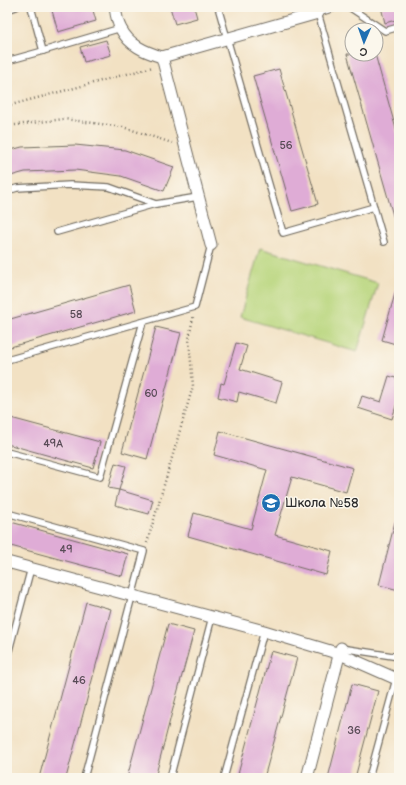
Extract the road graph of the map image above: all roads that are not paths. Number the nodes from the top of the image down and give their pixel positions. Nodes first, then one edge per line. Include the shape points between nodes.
1 (16, 7) edge
2 (31, 7) edge
3 (114, 7) edge
4 (218, 7) edge
5 (338, 7) edge
6 (349, 7) edge
7 (7, 10) edge
8 (318, 13) junction
9 (399, 27) edge
10 (121, 28) junction
11 (227, 38) junction
12 (43, 50) junction
13 (7, 61) edge
14 (163, 61) junction
15 (7, 191) edge
16 (198, 197) junction
17 (156, 204) junction
18 (374, 207) junction
19 (57, 232) dead end
20 (384, 242) dead end
21 (211, 246) joint
22 (143, 322) junction
23 (7, 360) edge
24 (7, 452) edge
25 (7, 513) edge
26 (7, 562) edge
27 (31, 568) junction
28 (132, 596) junction
29 (212, 617) junction
30 (264, 631) junction
31 (340, 651) junction
32 (399, 657) edge
33 (7, 658) edge
34 (398, 679) edge
35 (84, 778) edge
36 (170, 778) edge
37 (224, 778) edge
38 (307, 778) edge
39 (370, 778) edge

1 - 7 lane
2 - 12 lane
3 - 10 street
4 - 11 lane
5 - 8 lane
6 - 9 lane via 385,31
8 - 11 street
8 - 18 lane
10 - 12 lane
10 - 14 street via 133,43
11 - 14 street
11 - 18 lane via 283,233
12 - 13 lane
14 - 16 street
15 - 17 lane via 17,188 70,185 109,187
16 - 17 lane
16 - 21 street
17 - 19 lane
18 - 20 lane
21 - 22 lane via 195,307
22 - 23 lane
22 - 24 lane via 100,477
25 - 28 lane via 144,551
26 - 27 street
27 - 28 street
27 - 33 lane
28 - 29 street
28 - 35 lane
29 - 30 street
29 - 36 lane
30 - 31 street
30 - 37 lane
31 - 32 lane
31 - 34 street
31 - 38 street
34 - 39 lane

